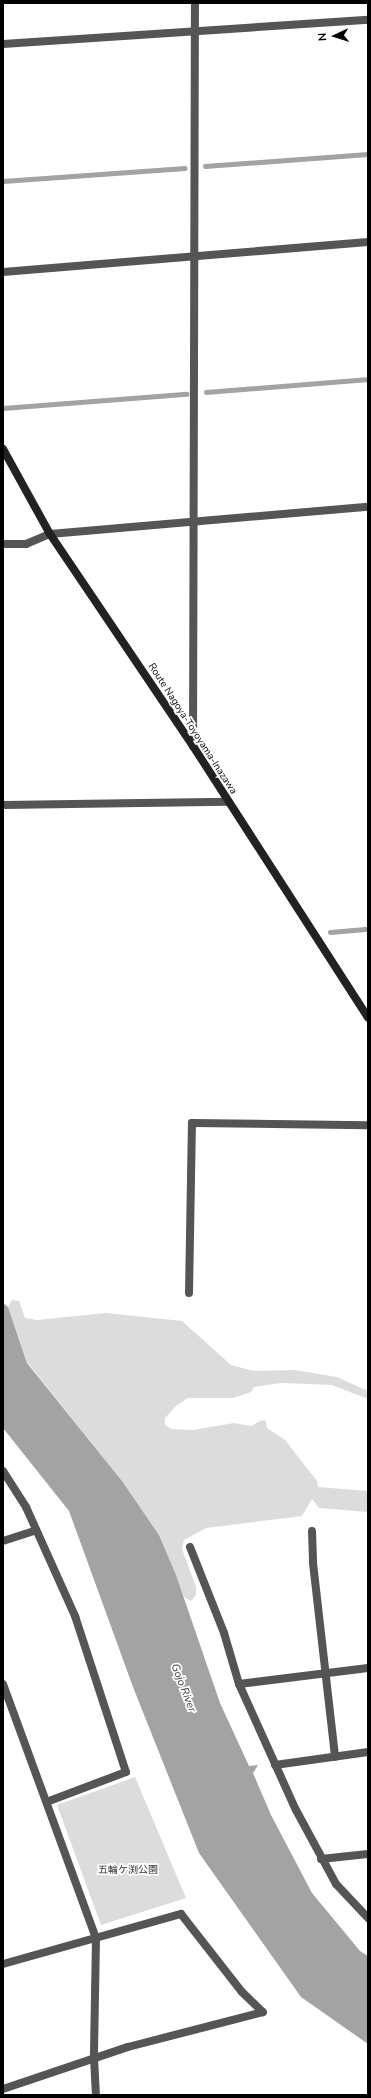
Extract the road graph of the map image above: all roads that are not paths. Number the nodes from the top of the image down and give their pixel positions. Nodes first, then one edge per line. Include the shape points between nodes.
1 (195, 3) edge
2 (368, 20) edge
3 (194, 31) junction
4 (3, 44) edge
5 (368, 242) edge
6 (195, 256) junction
7 (3, 272) edge
8 (3, 450) edge
9 (368, 507) edge
10 (194, 522) junction
11 (50, 534) junction
12 (3, 544) edge
13 (193, 746) junction
14 (228, 802) junction
15 (3, 805) edge
16 (368, 1018) edge
17 (368, 1125) edge
18 (189, 1293) dead end
19 (3, 1471) edge
20 (36, 1530) junction
21 (312, 1531) dead end
22 (3, 1541) edge
23 (190, 1547) dead end
24 (368, 1668) edge
25 (325, 1673) junction
26 (3, 1684) edge
27 (239, 1684) junction
28 (368, 1752) edge
29 (335, 1757) junction
30 (275, 1765) junction
31 (46, 1802) junction
32 (368, 1854) edge
33 (321, 1859) junction
34 (368, 1918) edge
35 (96, 1938) junction
36 (3, 1964) edge
37 (94, 2058) junction
38 (3, 2089) edge
39 (96, 2095) edge

1 - 3 street
2 - 3 street
3 - 4 street
3 - 6 street
5 - 6 street
6 - 7 street
6 - 10 street
8 - 11 main road, Route Nagoya-Toyoyama-Inazawa
9 - 10 street
10 - 11 street
10 - 13 street
11 - 12 street via 26,544
11 - 13 main road, Route Nagoya-Toyoyama-Inazawa
13 - 14 main road, Route Nagoya-Toyoyama-Inazawa
14 - 15 street
14 - 16 main road, Route Nagoya-Toyoyama-Inazawa
17 - 18 street via 192,1123
19 - 20 street via 26,1507
20 - 22 street
20 - 31 street via 74,1616 126,1772
21 - 25 street
23 - 27 street via 224,1633
24 - 25 street
25 - 27 street
25 - 29 street
26 - 31 street
27 - 30 street
28 - 29 street
29 - 30 street
30 - 33 street
31 - 35 street
32 - 33 street
33 - 34 street via 336,1884
35 - 36 street
35 - 37 street
35 - 37 street via 181,1914 242,1992 263,2012
37 - 38 street
37 - 39 street

